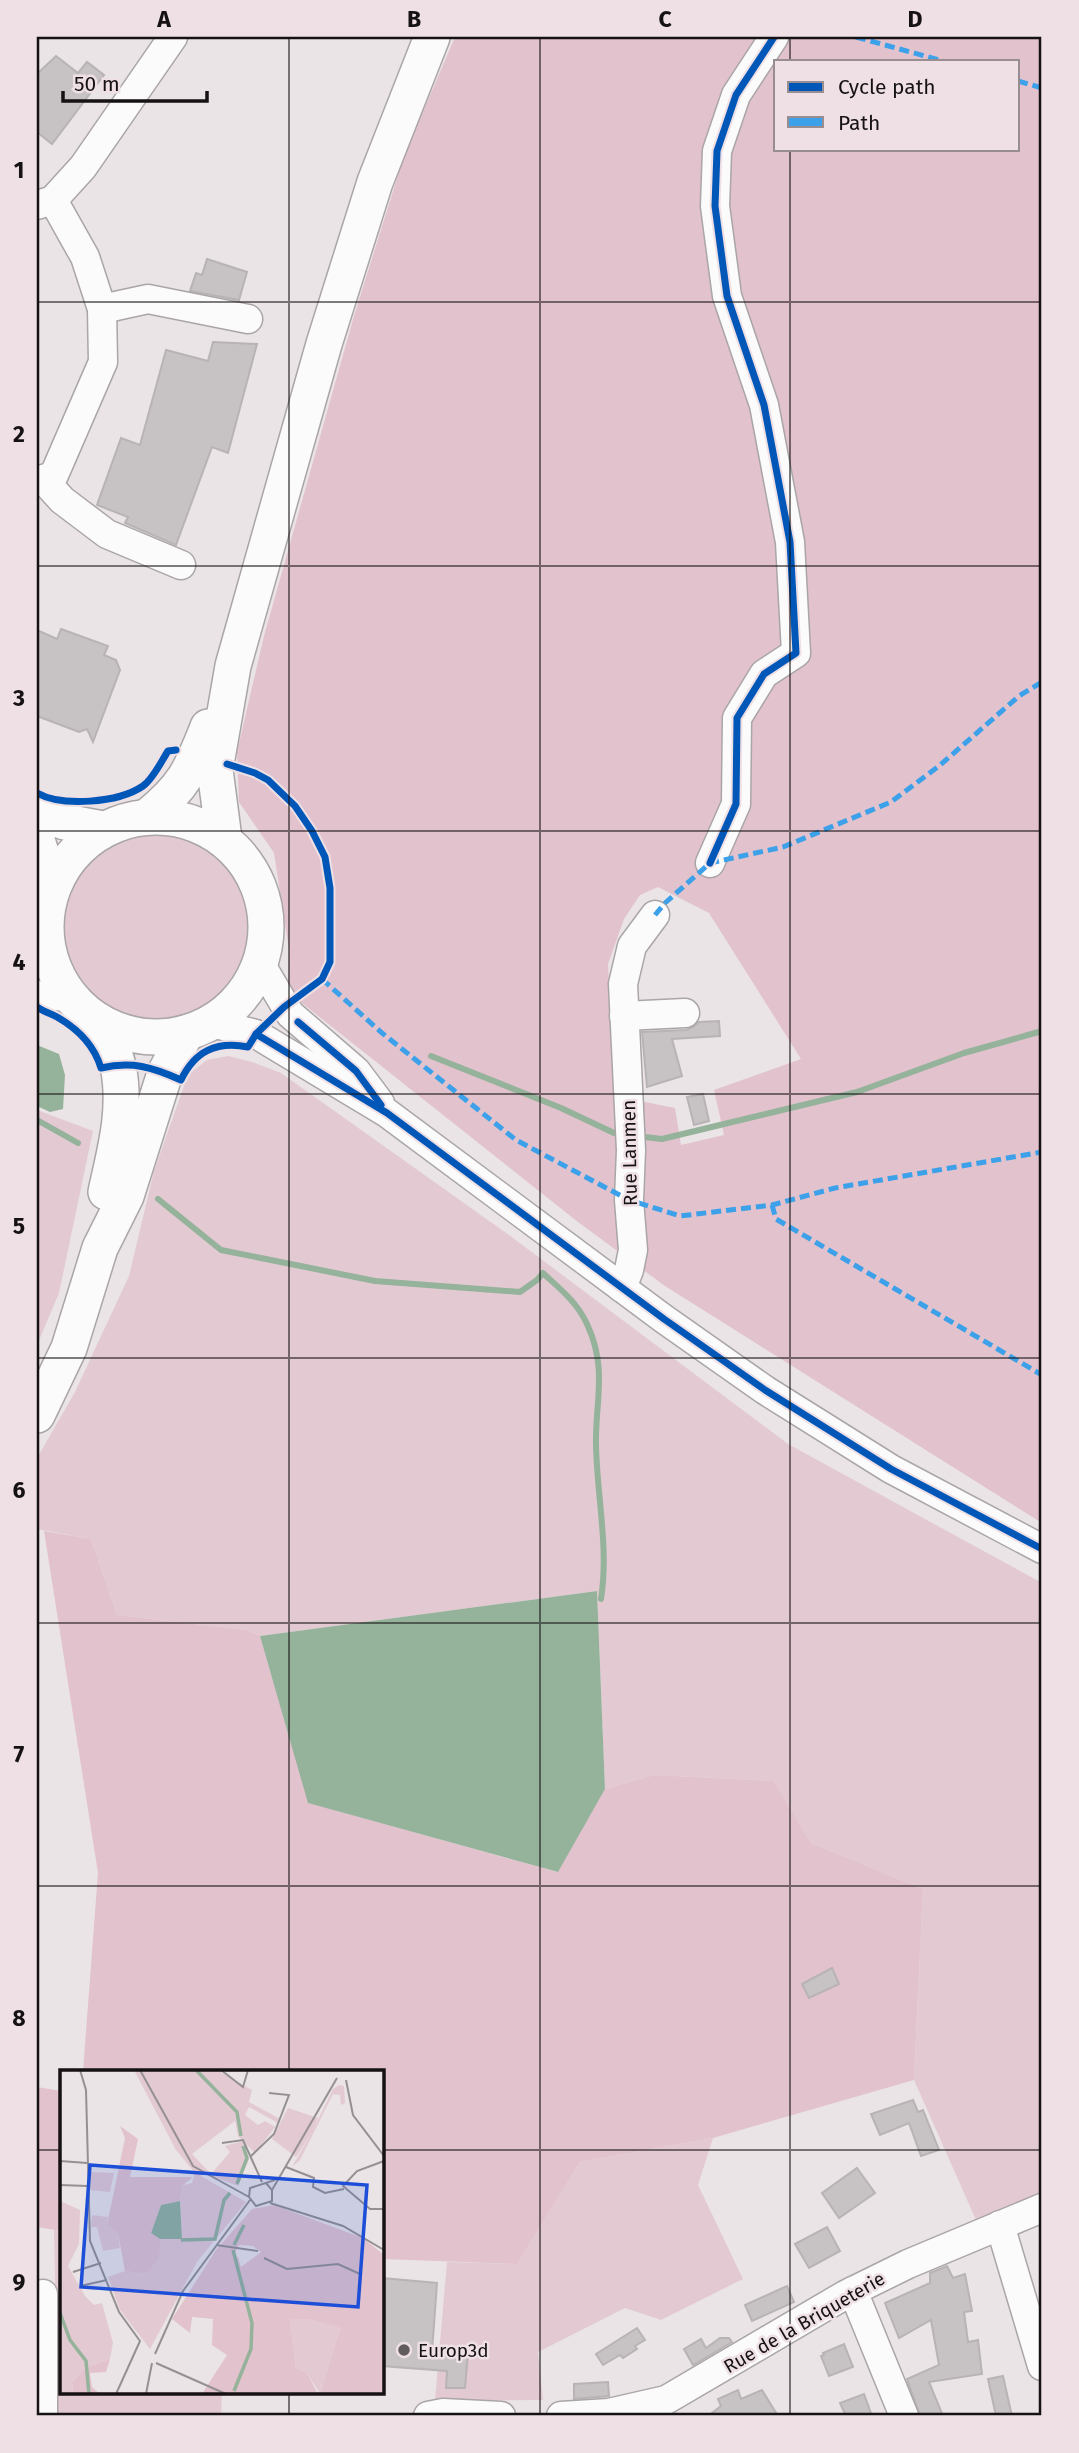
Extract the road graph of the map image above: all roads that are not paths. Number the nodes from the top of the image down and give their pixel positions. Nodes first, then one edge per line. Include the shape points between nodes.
1 (173, 37) edge
2 (432, 37) edge
3 (774, 37) edge
4 (45, 203) edge
5 (102, 309) junction
6 (248, 319) dead end
7 (40, 480) edge
8 (181, 565) dead end
9 (233, 666) junction
10 (37, 813) edge
11 (148, 816) junction
12 (103, 829) junction
13 (224, 839) junction
14 (37, 840) edge
15 (710, 863) dead end
16 (52, 888) junction
17 (655, 915) dead end
18 (41, 932) edge
19 (260, 962) junction
20 (54, 996) edge
21 (685, 1013) dead end
22 (624, 1016) junction
23 (103, 1024) junction
24 (187, 1031) junction
25 (387, 1113) junction
26 (108, 1233) junction
27 (622, 1288) junction
28 (37, 1415) edge
29 (1042, 1549) edge
30 (1042, 2208) edge
31 (1000, 2225) junction
32 (853, 2291) junction
33 (43, 2294) dead end
34 (1042, 2366) edge
35 (43, 2416) edge
36 (428, 2416) edge
37 (500, 2416) edge
38 (561, 2416) edge
39 (904, 2416) edge

1 - 4 street via 83,167
2 - 9 main road via 363,219
3 - 15 street via 736,95 717,151 715,206 727,296 764,405 790,542 796,653 764,674 737,718 736,804
4 - 5 street via 85,257
5 - 6 street via 148,299
5 - 7 street via 103,362 54,475
7 - 8 street via 107,534
9 - 11 main road via 191,769 172,797
9 - 13 main road via 215,771
10 - 12 main road
11 - 12 main road
11 - 13 main road via 175,817
12 - 16 main road via 64,864
13 - 19 main road via 243,858 265,908 266,936
14 - 16 main road
16 - 18 main road
17 - 22 street, Rue Lanmen via 632,946 623,984
18 - 20 main road via 57,976
19 - 24 main road via 249,987 232,1007
19 - 25 street via 290,1014 356,1070
20 - 23 main road
21 - 22 street
22 - 27 street, Rue Lanmen via 633,1250
23 - 24 main road via 144,1037
23 - 26 main road via 118,1064 122,1093 101,1219
24 - 25 street via 256,1034
24 - 26 main road via 165,1073 126,1196
25 - 27 street
26 - 28 main road via 69,1348
27 - 29 street via 765,1390 891,1469
30 - 31 street, Rue de la Briqueterie
31 - 32 street, Rue de la Briqueterie
31 - 34 street
32 - 38 street, Rue de la Briqueterie via 666,2400 609,2413
32 - 39 street
33 - 35 street
36 - 37 street

